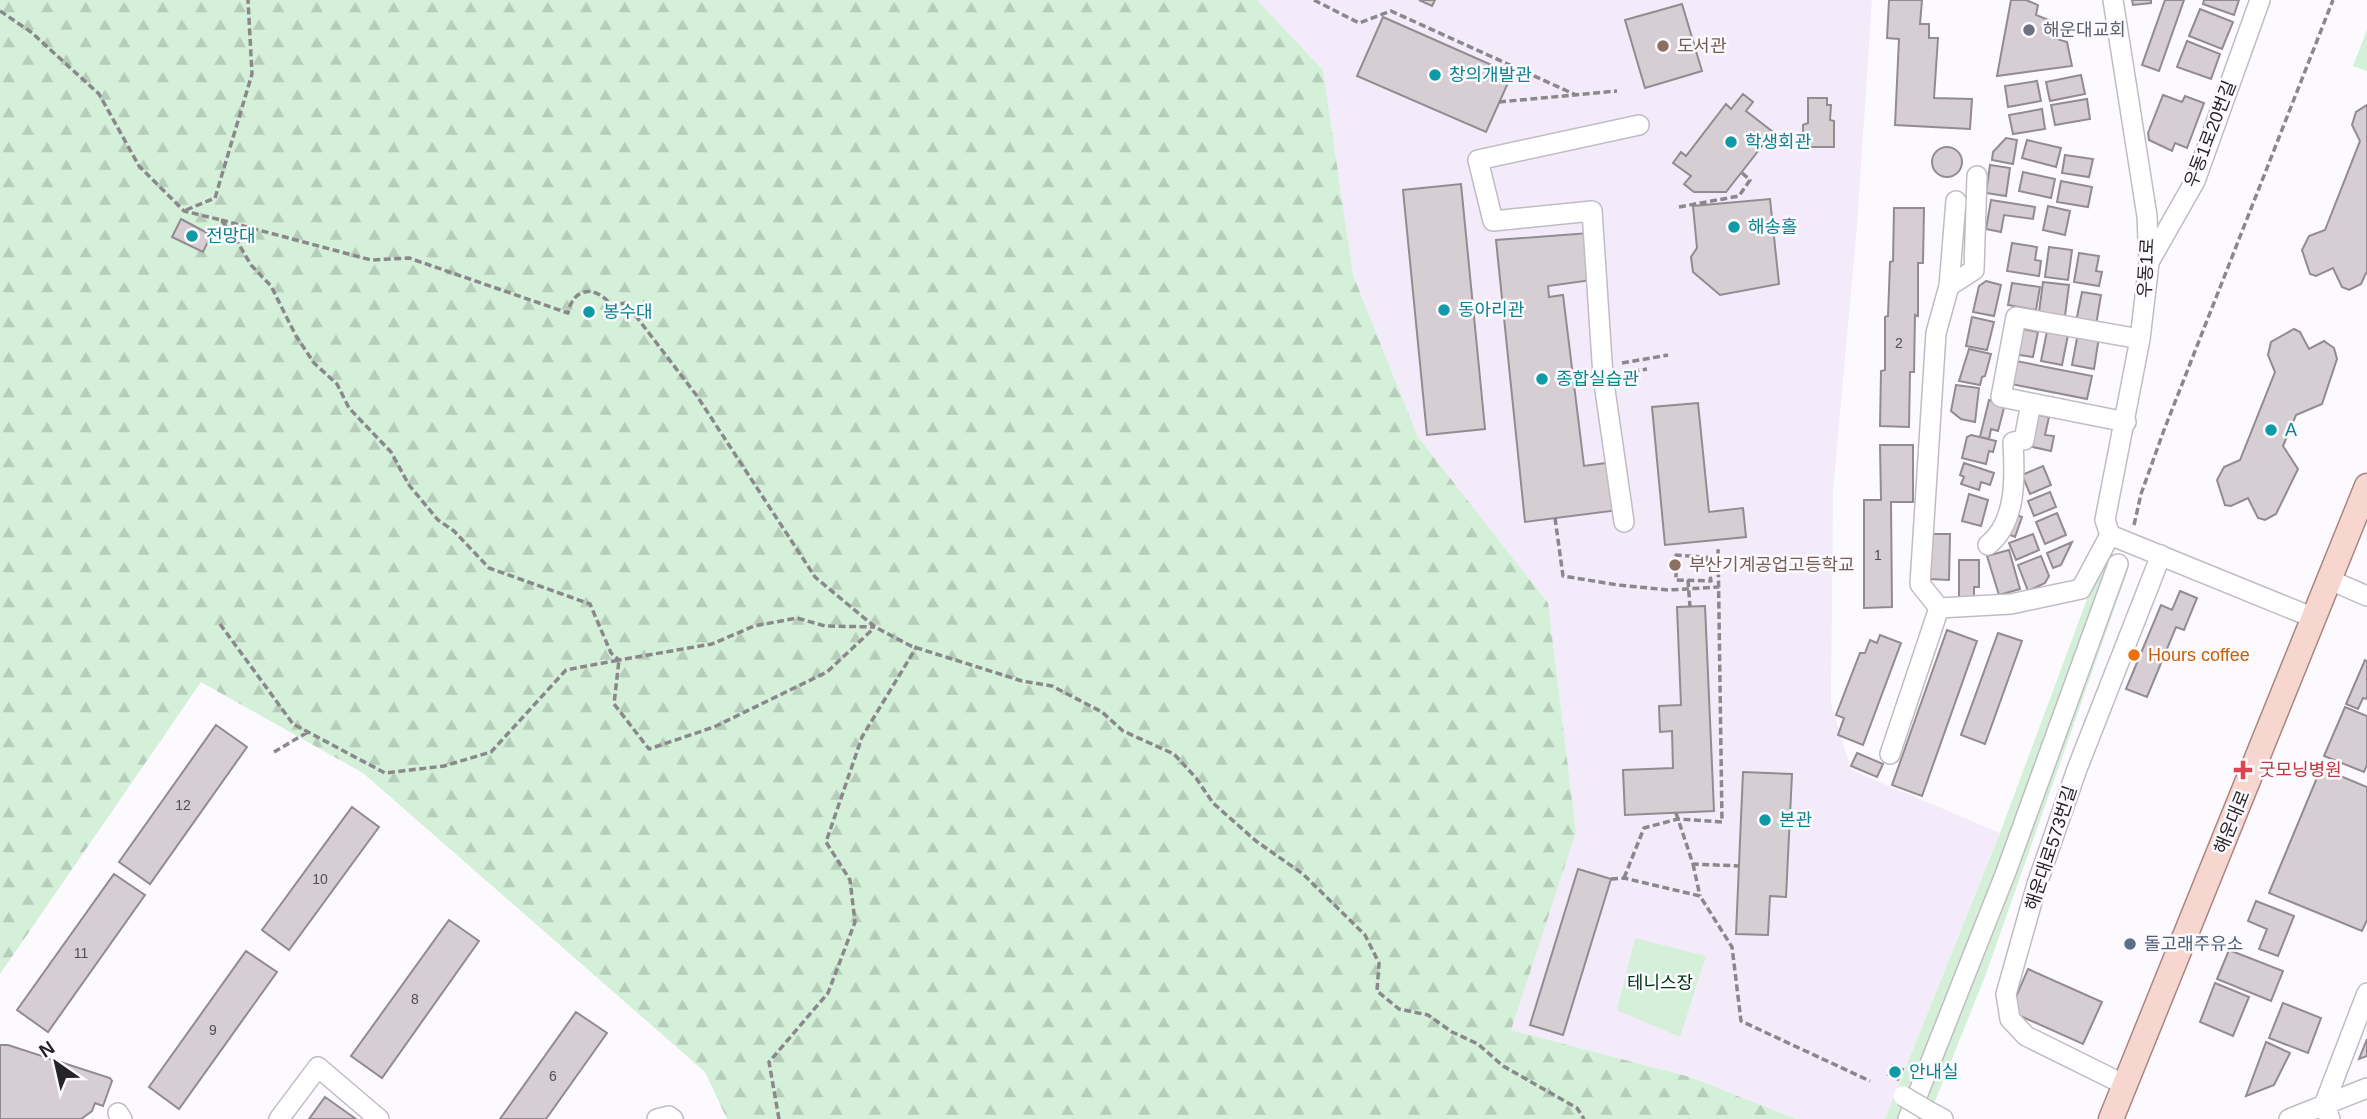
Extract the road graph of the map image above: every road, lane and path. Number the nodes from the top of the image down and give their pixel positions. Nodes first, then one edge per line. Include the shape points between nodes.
1 (248, 0) edge
2 (1314, 0) edge
3 (2098, 0) edge
4 (2260, 0) edge
5 (2333, 0) edge
6 (2114, 7) edge
7 (0, 12) edge
8 (1617, 91) dead end
9 (1576, 95) junction
10 (1499, 102) dead end
11 (1639, 125) dead end
12 (1741, 172) dead end
13 (1977, 177) dead end
14 (1956, 201) dead end
15 (1679, 207) dead end
16 (184, 211) junction
17 (221, 220) junction
18 (2148, 263) junction
19 (1949, 286) junction
20 (611, 305) junction
21 (603, 311) dead end
22 (2140, 339) junction
23 (1668, 355) dead end
24 (1622, 363) dead end
25 (1647, 369) dead end
26 (1623, 372) dead end
27 (2031, 403) junction
28 (2126, 422) junction
29 (2367, 486) edge
30 (1555, 518) dead end
31 (1624, 522) dead end
32 (2119, 539) junction
33 (1988, 545) dead end
34 (1718, 546) dead end
35 (2161, 555) junction
36 (1707, 556) junction
37 (1718, 558) junction
38 (2118, 564) dead end
39 (1688, 580) junction
40 (2330, 580) junction
41 (1719, 587) junction
42 (2367, 596) edge
43 (1690, 607) dead end
44 (1939, 608) junction
45 (2314, 618) junction
46 (220, 624) dead end
47 (875, 627) junction
48 (917, 646) junction
49 (619, 660) junction
50 (308, 732) junction
51 (274, 752) dead end
52 (1890, 754) dead end
53 (1676, 813) dead end
54 (1678, 819) junction
55 (1693, 864) junction
56 (1739, 866) dead end
57 (1623, 878) junction
58 (1611, 879) dead end
59 (1700, 897) junction
60 (2367, 993) edge
61 (1870, 1081) dead end
62 (2125, 1085) junction
63 (2367, 1088) edge
64 (1903, 1096) dead end
65 (2327, 1112) edge
66 (1935, 1115) edge
67 (279, 1119) edge
68 (379, 1119) edge
69 (657, 1119) edge
70 (673, 1119) edge
71 (779, 1119) edge
72 (1584, 1119) edge
73 (1908, 1119) edge
74 (2111, 1119) edge
75 (2289, 1119) edge

1 - 16 path via 252,74 215,198
2 - 9 path via 1359,23 1391,11
3 - 6 street
4 - 18 street, 우동1로20번길 via 2195,181
5 - 32 path via 2141,494
6 - 18 street, 우동1로 via 2147,216
7 - 16 path via 31,32 99,94 139,166
8 - 9 path
9 - 10 path
11 - 31 street via 1478,160 1493,221 1591,211 1603,376
12 - 15 path via 1750,180 1739,196
13 - 19 street via 1974,270
14 - 19 street
16 - 17 path
17 - 20 path via 372,260 409,258 568,313 570,302 592,291
17 - 49 path via 271,286 314,363 337,384 349,408 391,452 409,485 438,520 489,568 590,604 611,653
18 - 22 street, 우동1로
19 - 44 street via 1936,333 1920,584
20 - 21 path
20 - 47 path via 626,303 697,396 815,577
22 - 27 street via 2016,317 2001,397
22 - 28 street, 우동1로
23 - 24 path
25 - 26 path
27 - 28 street
27 - 33 street via 2024,440 2013,442 2014,486 2009,509 1999,535
28 - 32 street, 우동1로 via 2105,520
29 - 40 main road, 해운대로
30 - 41 path via 1563,576 1668,590
32 - 35 street
32 - 44 street, 우동1로 via 2081,589 2011,604
34 - 37 path
35 - 45 street
35 - 62 street, 해운대로573번길 via 2077,769 2006,994 2010,1019 2026,1036
36 - 37 path
36 - 39 path via 1711,581
36 - 39 path via 1676,555 1676,580
37 - 41 path
38 - 73 street via 2006,872
39 - 43 path, bridge
40 - 42 street
40 - 45 main road, 해운대로
41 - 54 path via 1722,822
44 - 52 street
45 - 62 main road, 해운대로
46 - 50 path via 293,723
47 - 48 path
47 - 49 path via 825,626 797,618 754,626 712,644
47 - 49 path via 827,672 714,727 649,749 614,704
48 - 71 path via 862,737 826,842 850,880 855,922 828,993 769,1062
48 - 72 path via 1022,681 1052,686 1102,712 1123,731 1174,754 1213,803 1256,841 1304,874 1364,935 1380,963 1377,991 1399,1009 1428,1015 1478,1044 1503,1066 1577,1108
49 - 50 path via 566,670 491,752 444,766 385,773
50 - 51 path
53 - 54 path
54 - 55 path
54 - 57 path via 1644,828
55 - 56 path
55 - 59 path
57 - 58 path
57 - 59 path
59 - 61 path via 1732,947 1741,1021
60 - 65 street
62 - 74 main road, 해운대로
63 - 65 street
64 - 66 street, bridge
65 - 75 street
67 - 68 street via 318,1068
69 - 70 street

